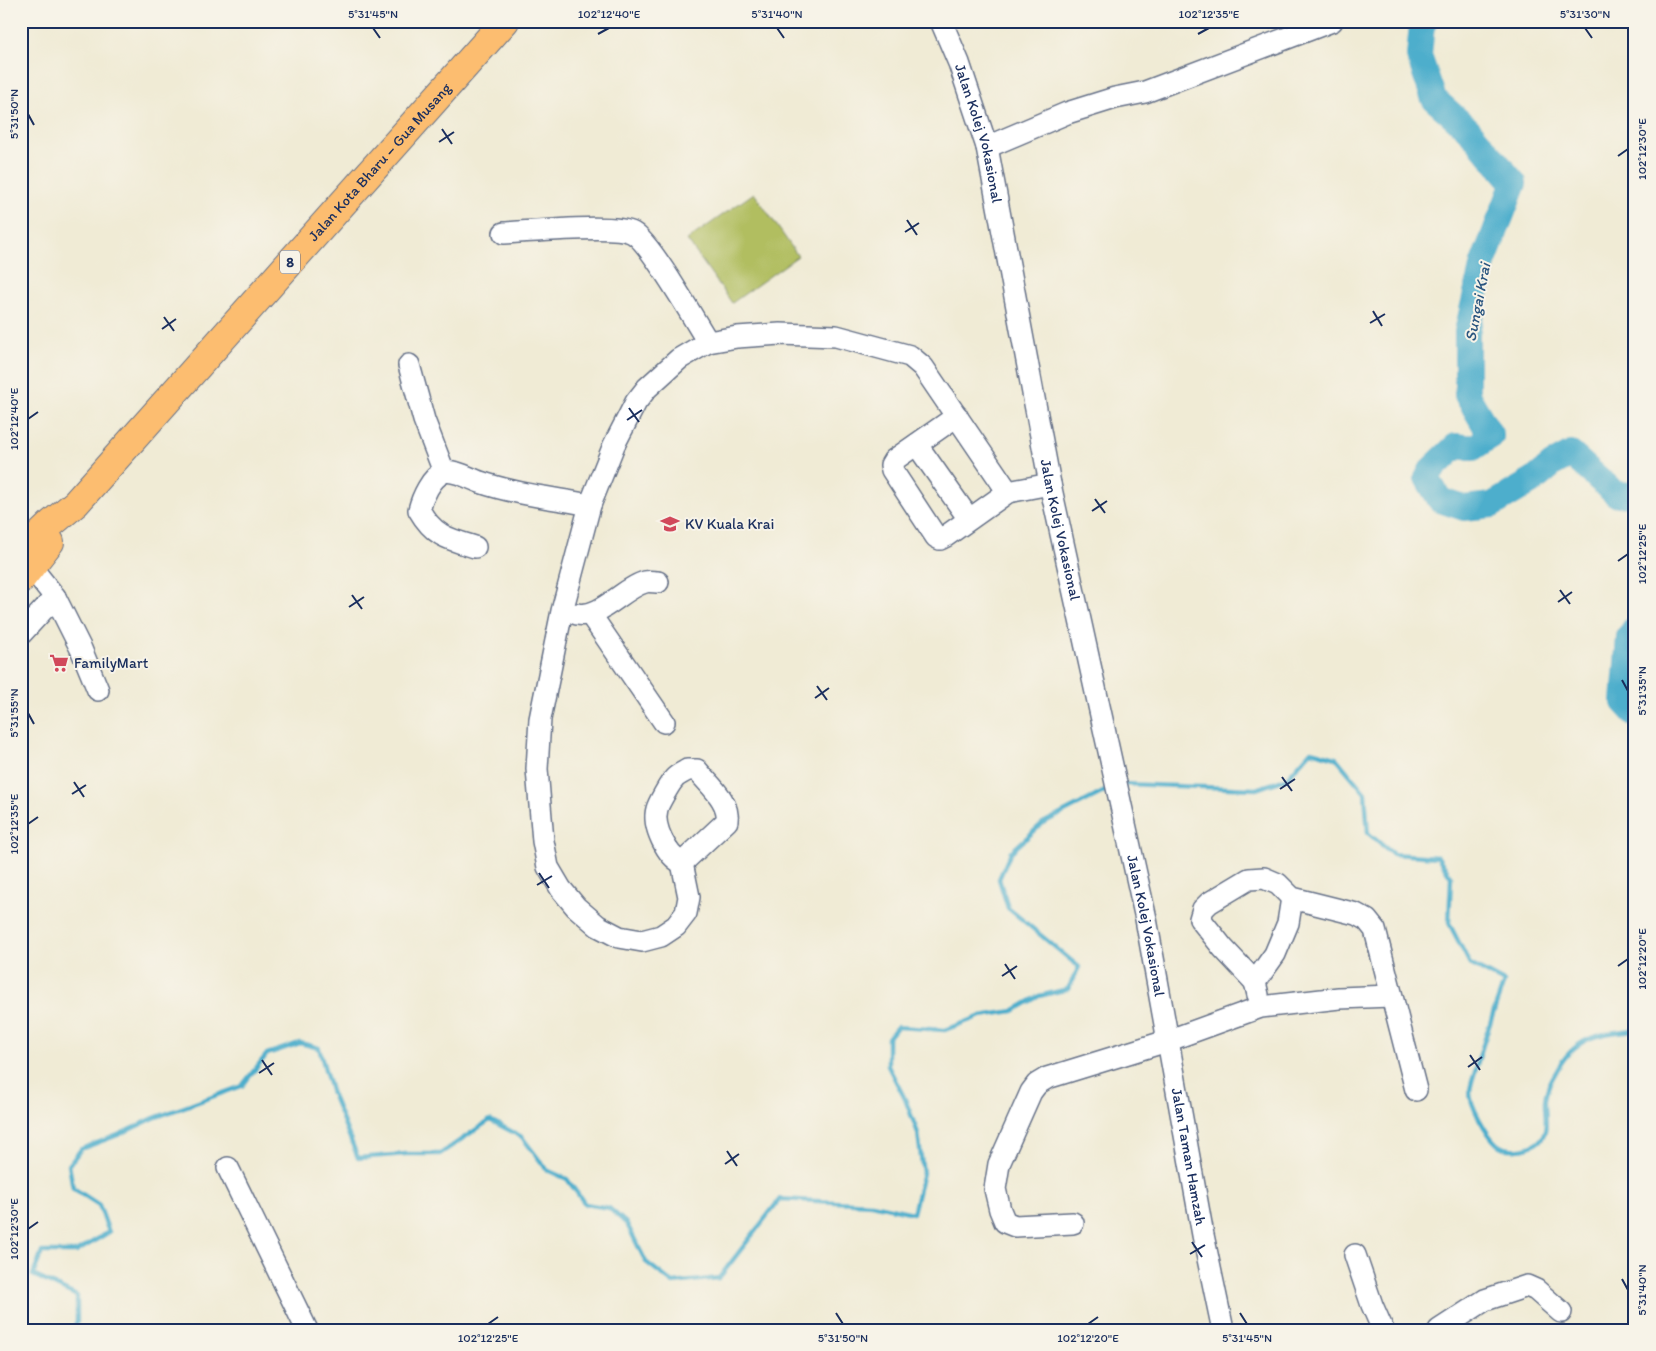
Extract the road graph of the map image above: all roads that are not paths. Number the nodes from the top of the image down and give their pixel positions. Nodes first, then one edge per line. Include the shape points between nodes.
1 (505, 21) edge
2 (941, 21) edge
3 (1332, 21) edge
4 (987, 147) junction
5 (504, 233) dead end
6 (708, 342) junction
7 (409, 365) dead end
8 (957, 416) junction
9 (917, 445) junction
10 (444, 472) junction
11 (1050, 484) junction
12 (1008, 492) junction
13 (590, 505) junction
14 (969, 519) junction
15 (475, 547) dead end
16 (24, 566) edge
17 (658, 582) dead end
18 (55, 597) junction
19 (562, 611) junction
20 (590, 614) junction
21 (21, 634) edge
22 (98, 690) dead end
23 (664, 722) dead end
24 (682, 863) dead end
25 (1292, 898) junction
26 (1255, 982) junction
27 (1391, 996) junction
28 (1261, 1007) junction
29 (1167, 1041) junction
30 (1416, 1090) dead end
31 (228, 1168) dead end
32 (1073, 1223) dead end
33 (1355, 1256) dead end
34 (1561, 1312) dead end
35 (307, 1330) edge
36 (1223, 1330) edge
37 (1383, 1330) edge
38 (1439, 1330) edge

1 - 16 highway, Jalan Kota Bharu – Gua Musang / 8 via 76,503 60,529
2 - 4 street, Jalan Kolej Vokasional via 959,63
3 - 4 street via 1145,92 1067,112
4 - 11 street, Jalan Kolej Vokasional
5 - 6 street via 624,229 634,233 655,258
6 - 8 street via 780,334 836,336 910,356 923,367
6 - 13 street via 679,359 636,402 614,445
7 - 10 street via 424,420
8 - 9 street
8 - 12 street
9 - 14 street
9 - 14 street via 894,460 892,470 936,537 946,536
10 - 13 street via 504,489
10 - 15 street via 434,479 419,510 434,531 445,538
11 - 12 street
11 - 29 street, Jalan Kolej Vokasional via 1143,908
12 - 14 street
13 - 19 street
16 - 18 street
17 - 20 street via 636,586
18 - 21 street
18 - 22 street
19 - 20 street
19 - 24 street via 540,718 537,768 548,867 576,907 598,926 619,937 642,941 662,936 686,913 689,896
20 - 23 street
25 - 26 street via 1288,923 1275,954
25 - 26 street via 1278,884 1264,878 1249,880 1209,903 1200,914 1203,924
25 - 27 street via 1356,914 1367,920 1375,930
26 - 28 street
27 - 28 street
27 - 30 street
28 - 29 street
29 - 32 street via 1047,1078 1031,1092 999,1164 995,1188 1000,1210 1005,1222 1015,1226
29 - 36 street, Jalan Taman Hamzah
31 - 35 street
33 - 37 street
34 - 38 street via 1527,1286 1485,1300

